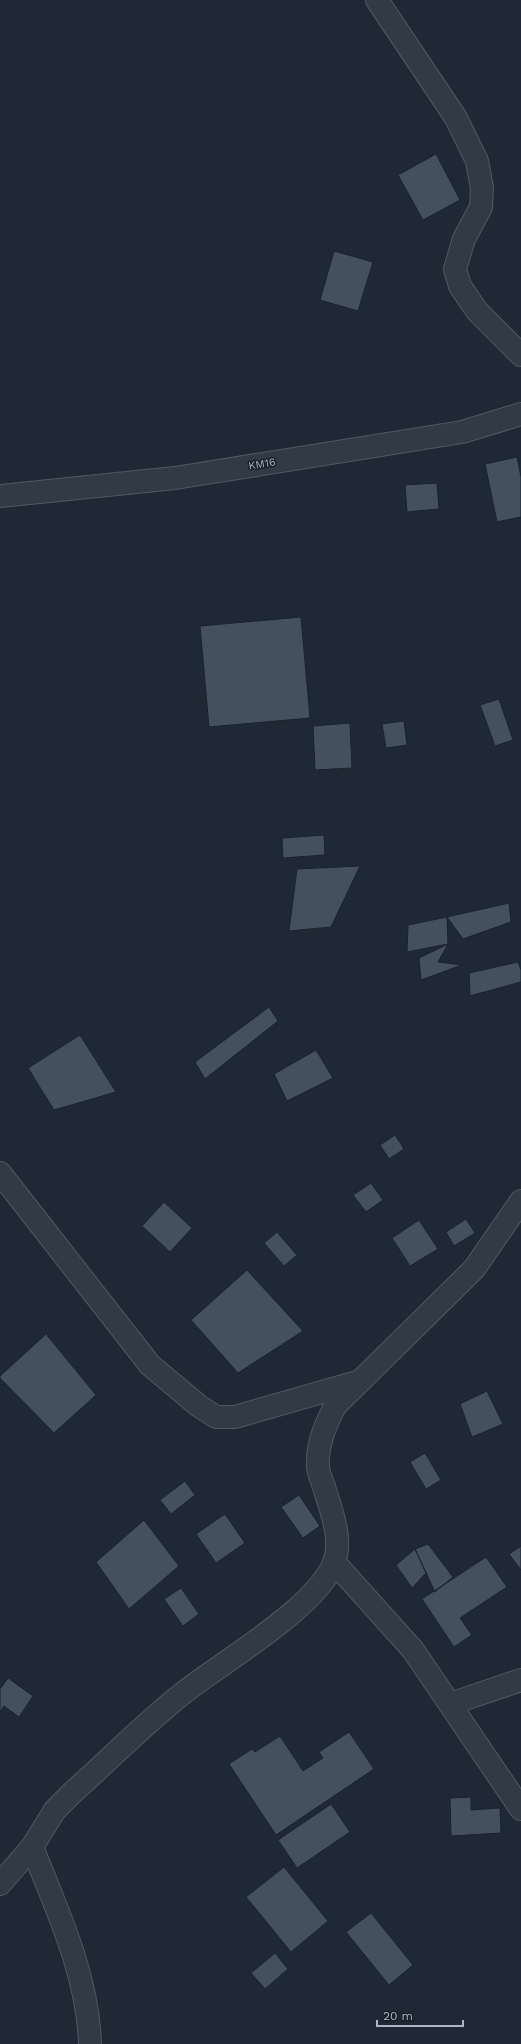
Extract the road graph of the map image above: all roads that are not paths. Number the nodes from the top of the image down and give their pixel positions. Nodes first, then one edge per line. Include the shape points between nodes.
1 (377, 0) edge
2 (521, 355) edge
3 (521, 414) edge
4 (0, 496) edge
5 (0, 1173) edge
6 (521, 1201) edge
7 (360, 1381) junction
8 (334, 1562) junction
9 (521, 1680) edge
10 (450, 1704) junction
11 (521, 1809) edge
12 (32, 1847) junction
13 (0, 1884) edge
14 (90, 2044) edge

1 - 2 street via 456,118 477,161 482,188 481,207 464,239 456,269 460,286 477,311
3 - 4 street, KM16 via 462,432 175,478
5 - 7 street via 150,1365 216,1417 235,1418
6 - 7 street via 474,1269
7 - 8 street via 335,1406 323,1431 319,1450 318,1468 335,1525 337,1542
8 - 10 street via 413,1650
8 - 12 street via 324,1582 292,1614 181,1694 72,1793 55,1810
9 - 10 street
10 - 11 street
12 - 13 street
12 - 14 street via 75,1961 85,1998

